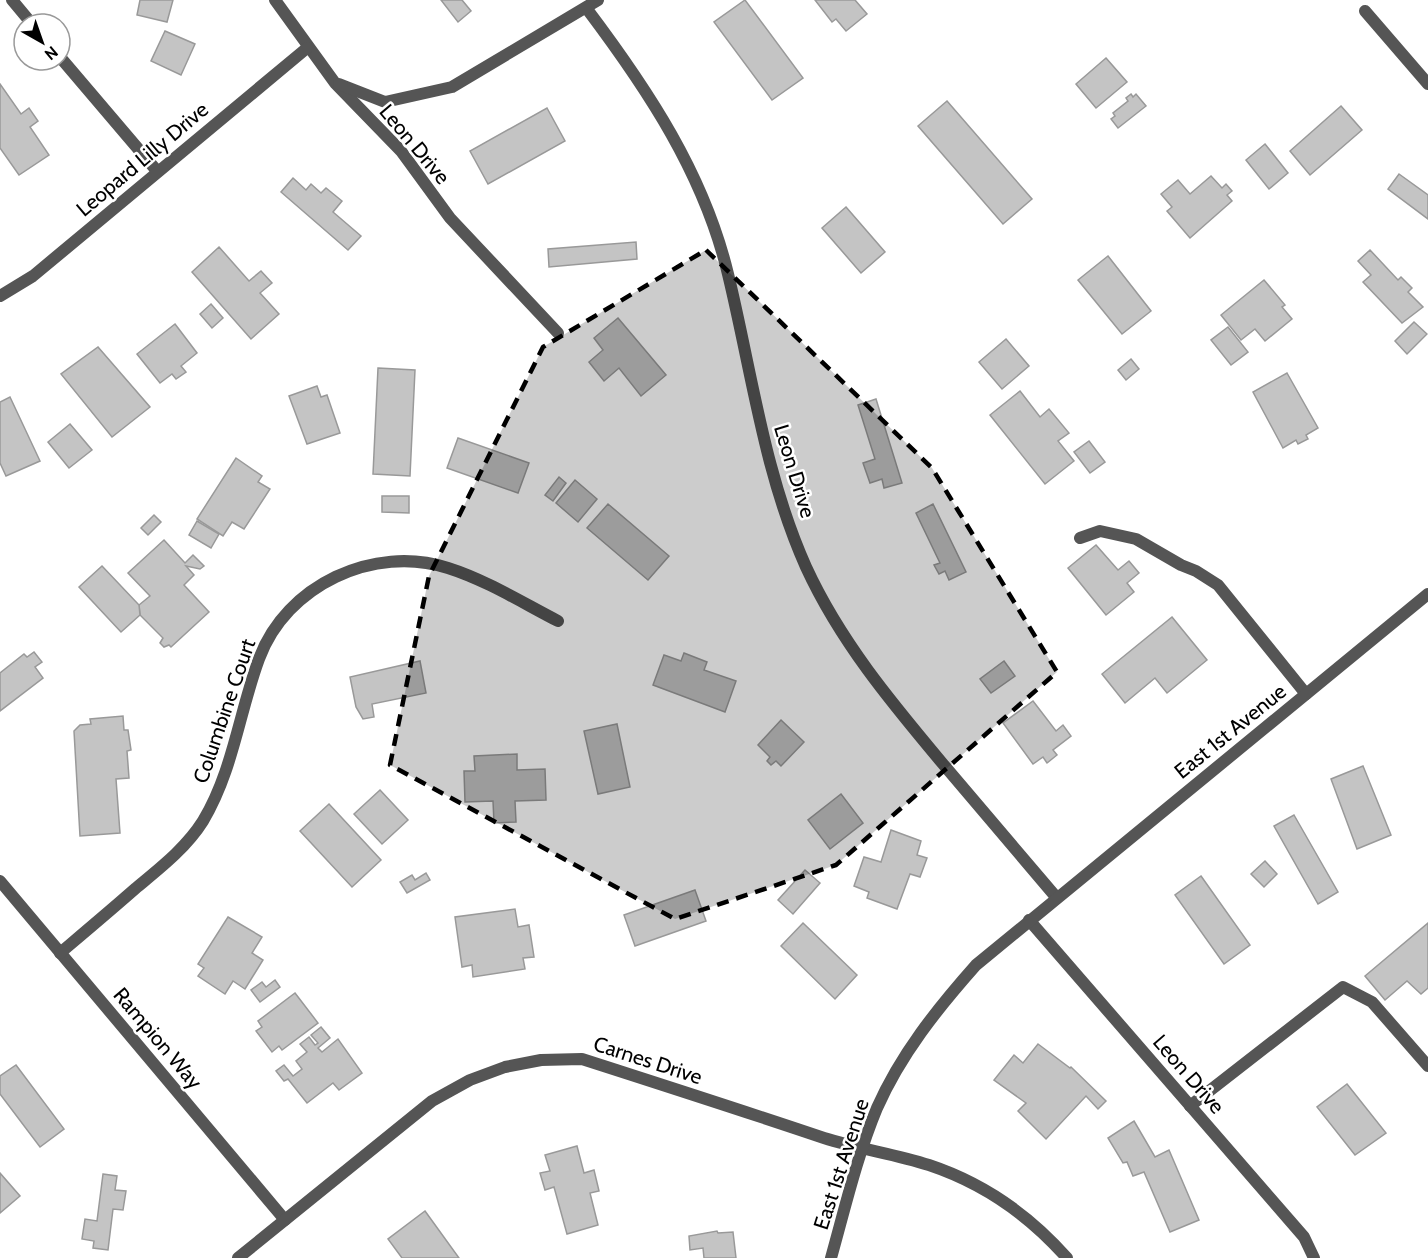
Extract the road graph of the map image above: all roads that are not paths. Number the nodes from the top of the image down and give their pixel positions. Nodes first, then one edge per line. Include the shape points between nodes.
1 (12, 0) edge
2 (275, 0) edge
3 (598, 0) edge
4 (587, 9) junction
5 (1365, 11) dead end
6 (22, 12) edge
7 (308, 48) junction
8 (72, 71) edge
9 (335, 83) junction
10 (1428, 84) edge
11 (157, 171) junction
12 (0, 296) edge
13 (558, 333) dead end
14 (1080, 538) dead end
15 (1428, 594) edge
16 (558, 621) dead end
17 (1306, 694) junction
18 (0, 881) edge
19 (1056, 897) junction
20 (1029, 920) junction
21 (60, 953) junction
22 (1428, 1066) edge
23 (1190, 1106) junction
24 (862, 1150) junction
25 (285, 1220) junction
26 (238, 1258) edge
27 (831, 1258) edge
28 (1067, 1258) edge
29 (1314, 1258) edge

1 - 6 street
2 - 7 street, Leon Drive
3 - 4 street
4 - 9 street via 453,87 385,102
4 - 19 street, Leon Drive via 635,72 673,133 705,203 728,272 764,443 783,510 837,626 879,689
5 - 10 street
7 - 9 street, Leon Drive
7 - 11 street, Leopard Lilly Drive
8 - 11 street
9 - 13 street, Leon Drive via 401,151 450,218
11 - 12 street, Leopard Lilly Drive via 33,276
14 - 17 street via 1100,531 1136,539 1218,585
15 - 17 street, East 1st Avenue
16 - 21 street, Columbine Court via 447,567 413,561 349,570 318,586 295,604 274,630 259,658 227,770 202,823 177,854
17 - 19 street, East 1st Avenue
18 - 21 street, Rampion Way
19 - 20 street, East 1st Avenue
20 - 23 street, Leon Drive
20 - 24 street, East 1st Avenue via 976,965 937,1008 906,1053 878,1107
21 - 25 street, Rampion Way
22 - 23 street via 1372,1002 1342,987
23 - 29 street, Leon Drive via 1304,1237
24 - 25 street, Carnes Drive via 582,1059 541,1060 505,1067 470,1080 432,1101
24 - 27 street, East 1st Avenue
24 - 28 street, Carnes Drive via 929,1165 973,1183 1013,1207
25 - 26 street, Carnes Drive

